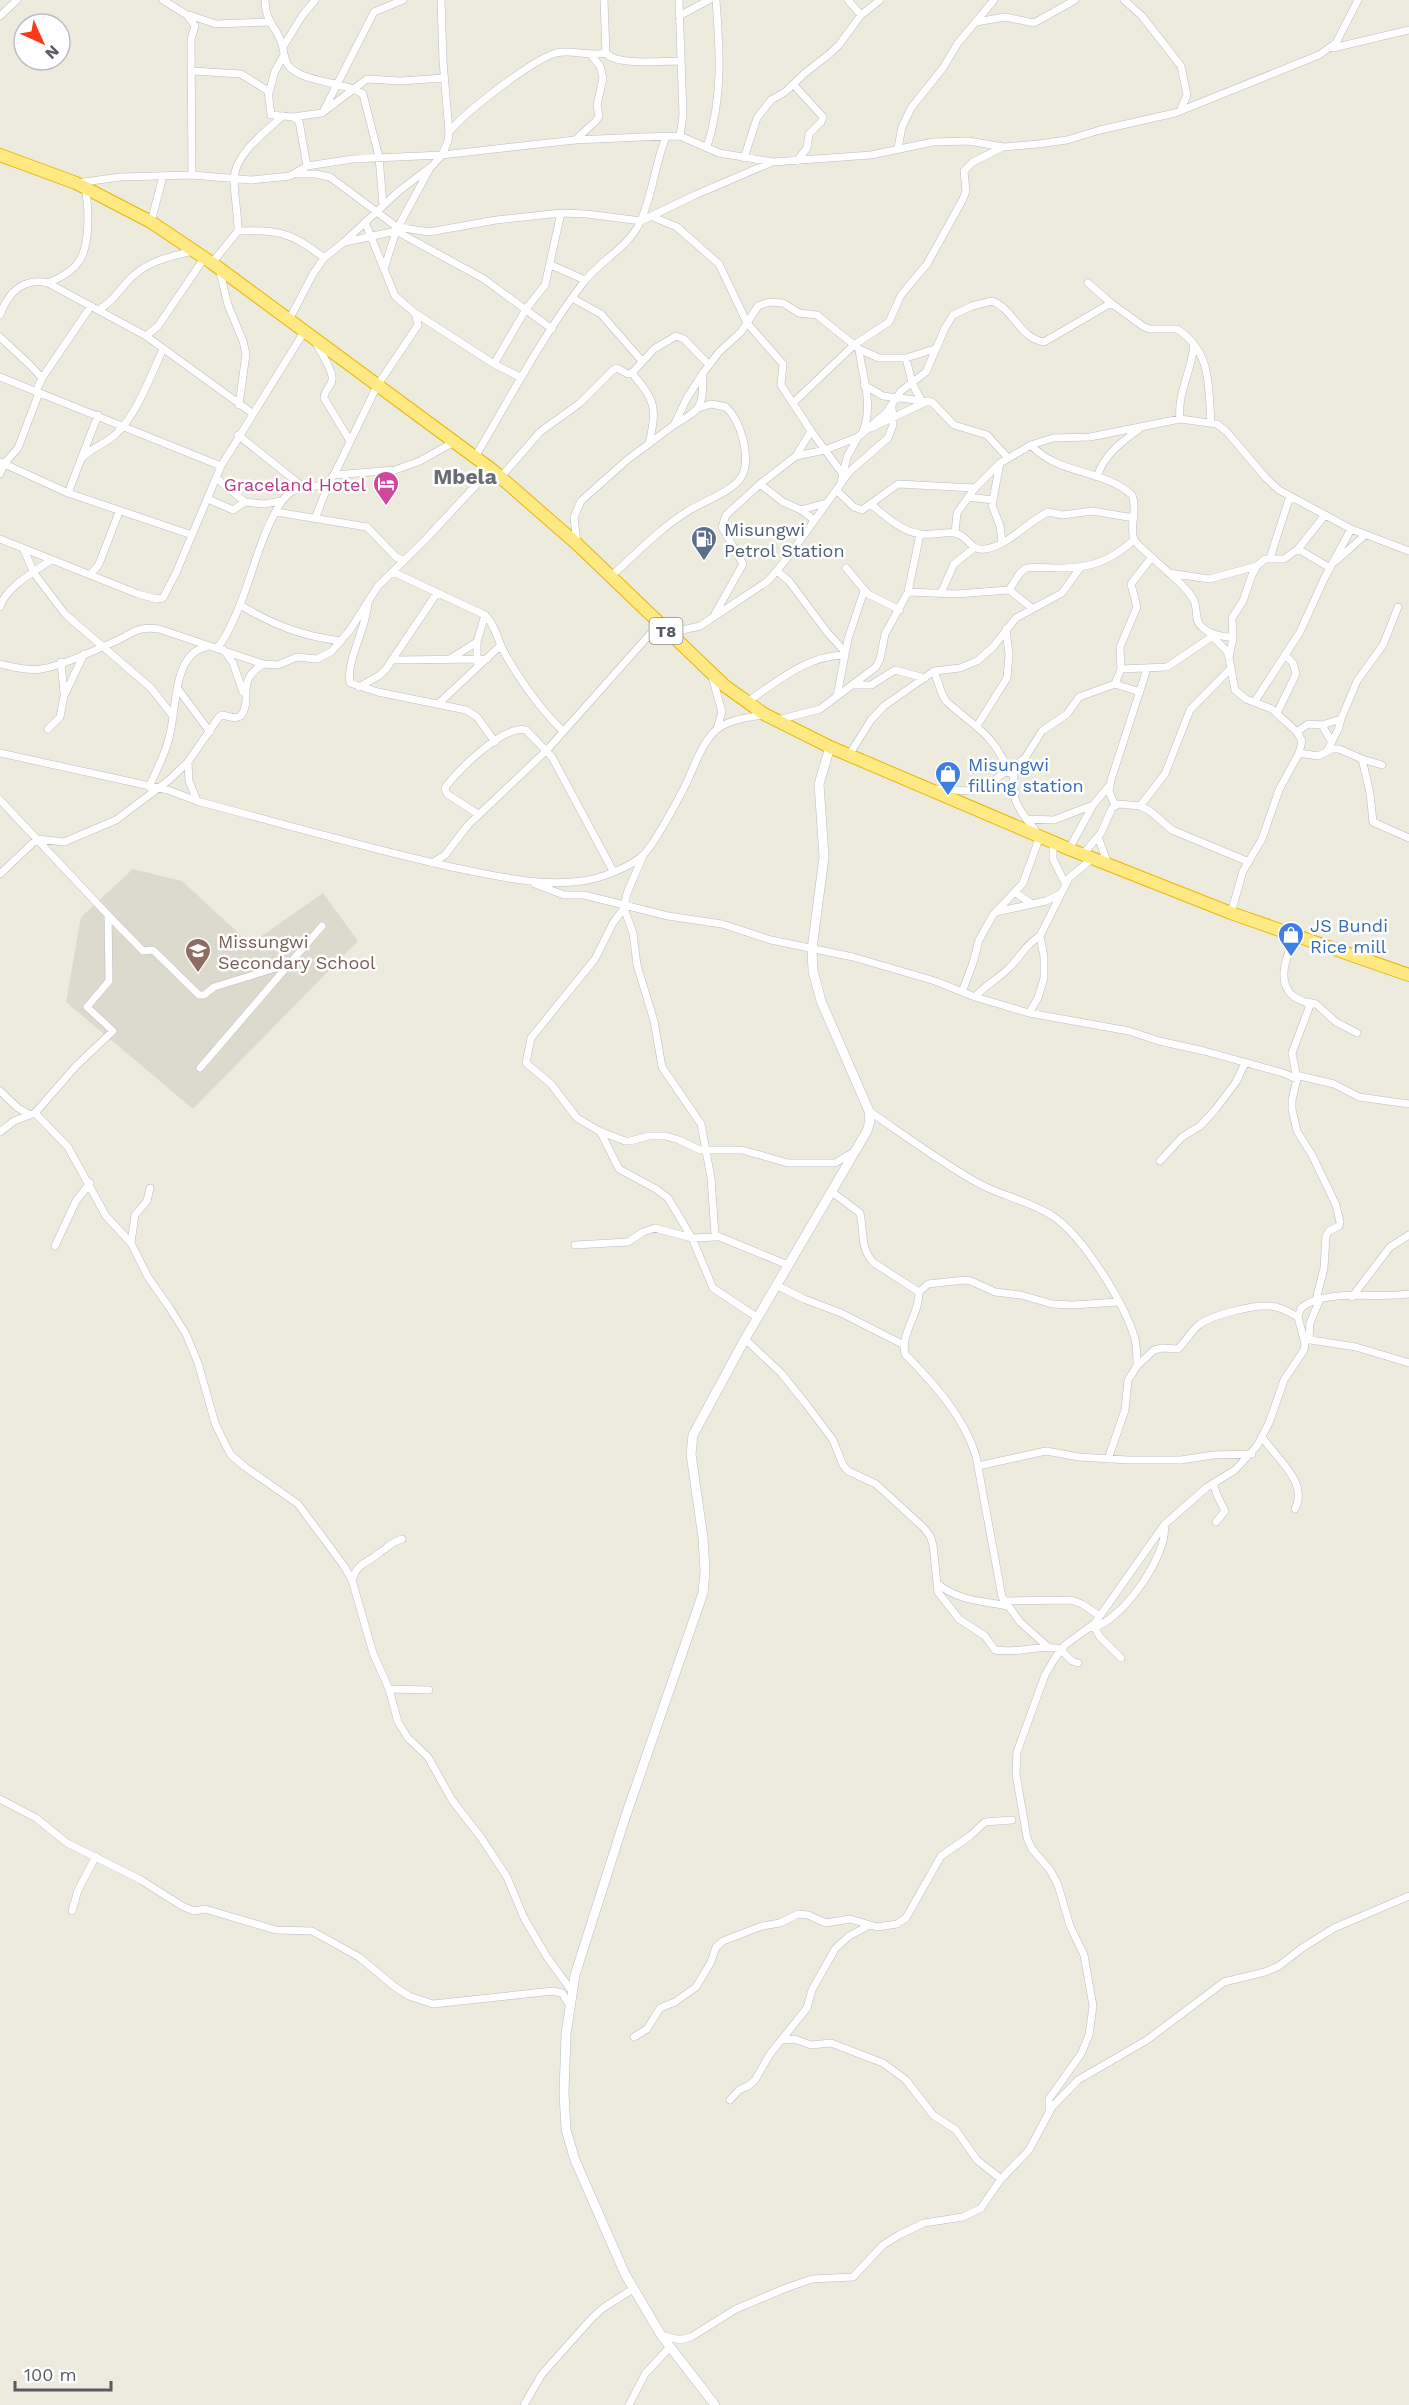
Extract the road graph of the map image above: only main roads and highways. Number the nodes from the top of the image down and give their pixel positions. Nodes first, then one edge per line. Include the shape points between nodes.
1 (0, 155) edge
2 (1409, 975) edge

1 - 2 highway, T8 via 80,186 151,222 207,260 495,473 577,544 710,672 776,721 1069,849 1231,913

